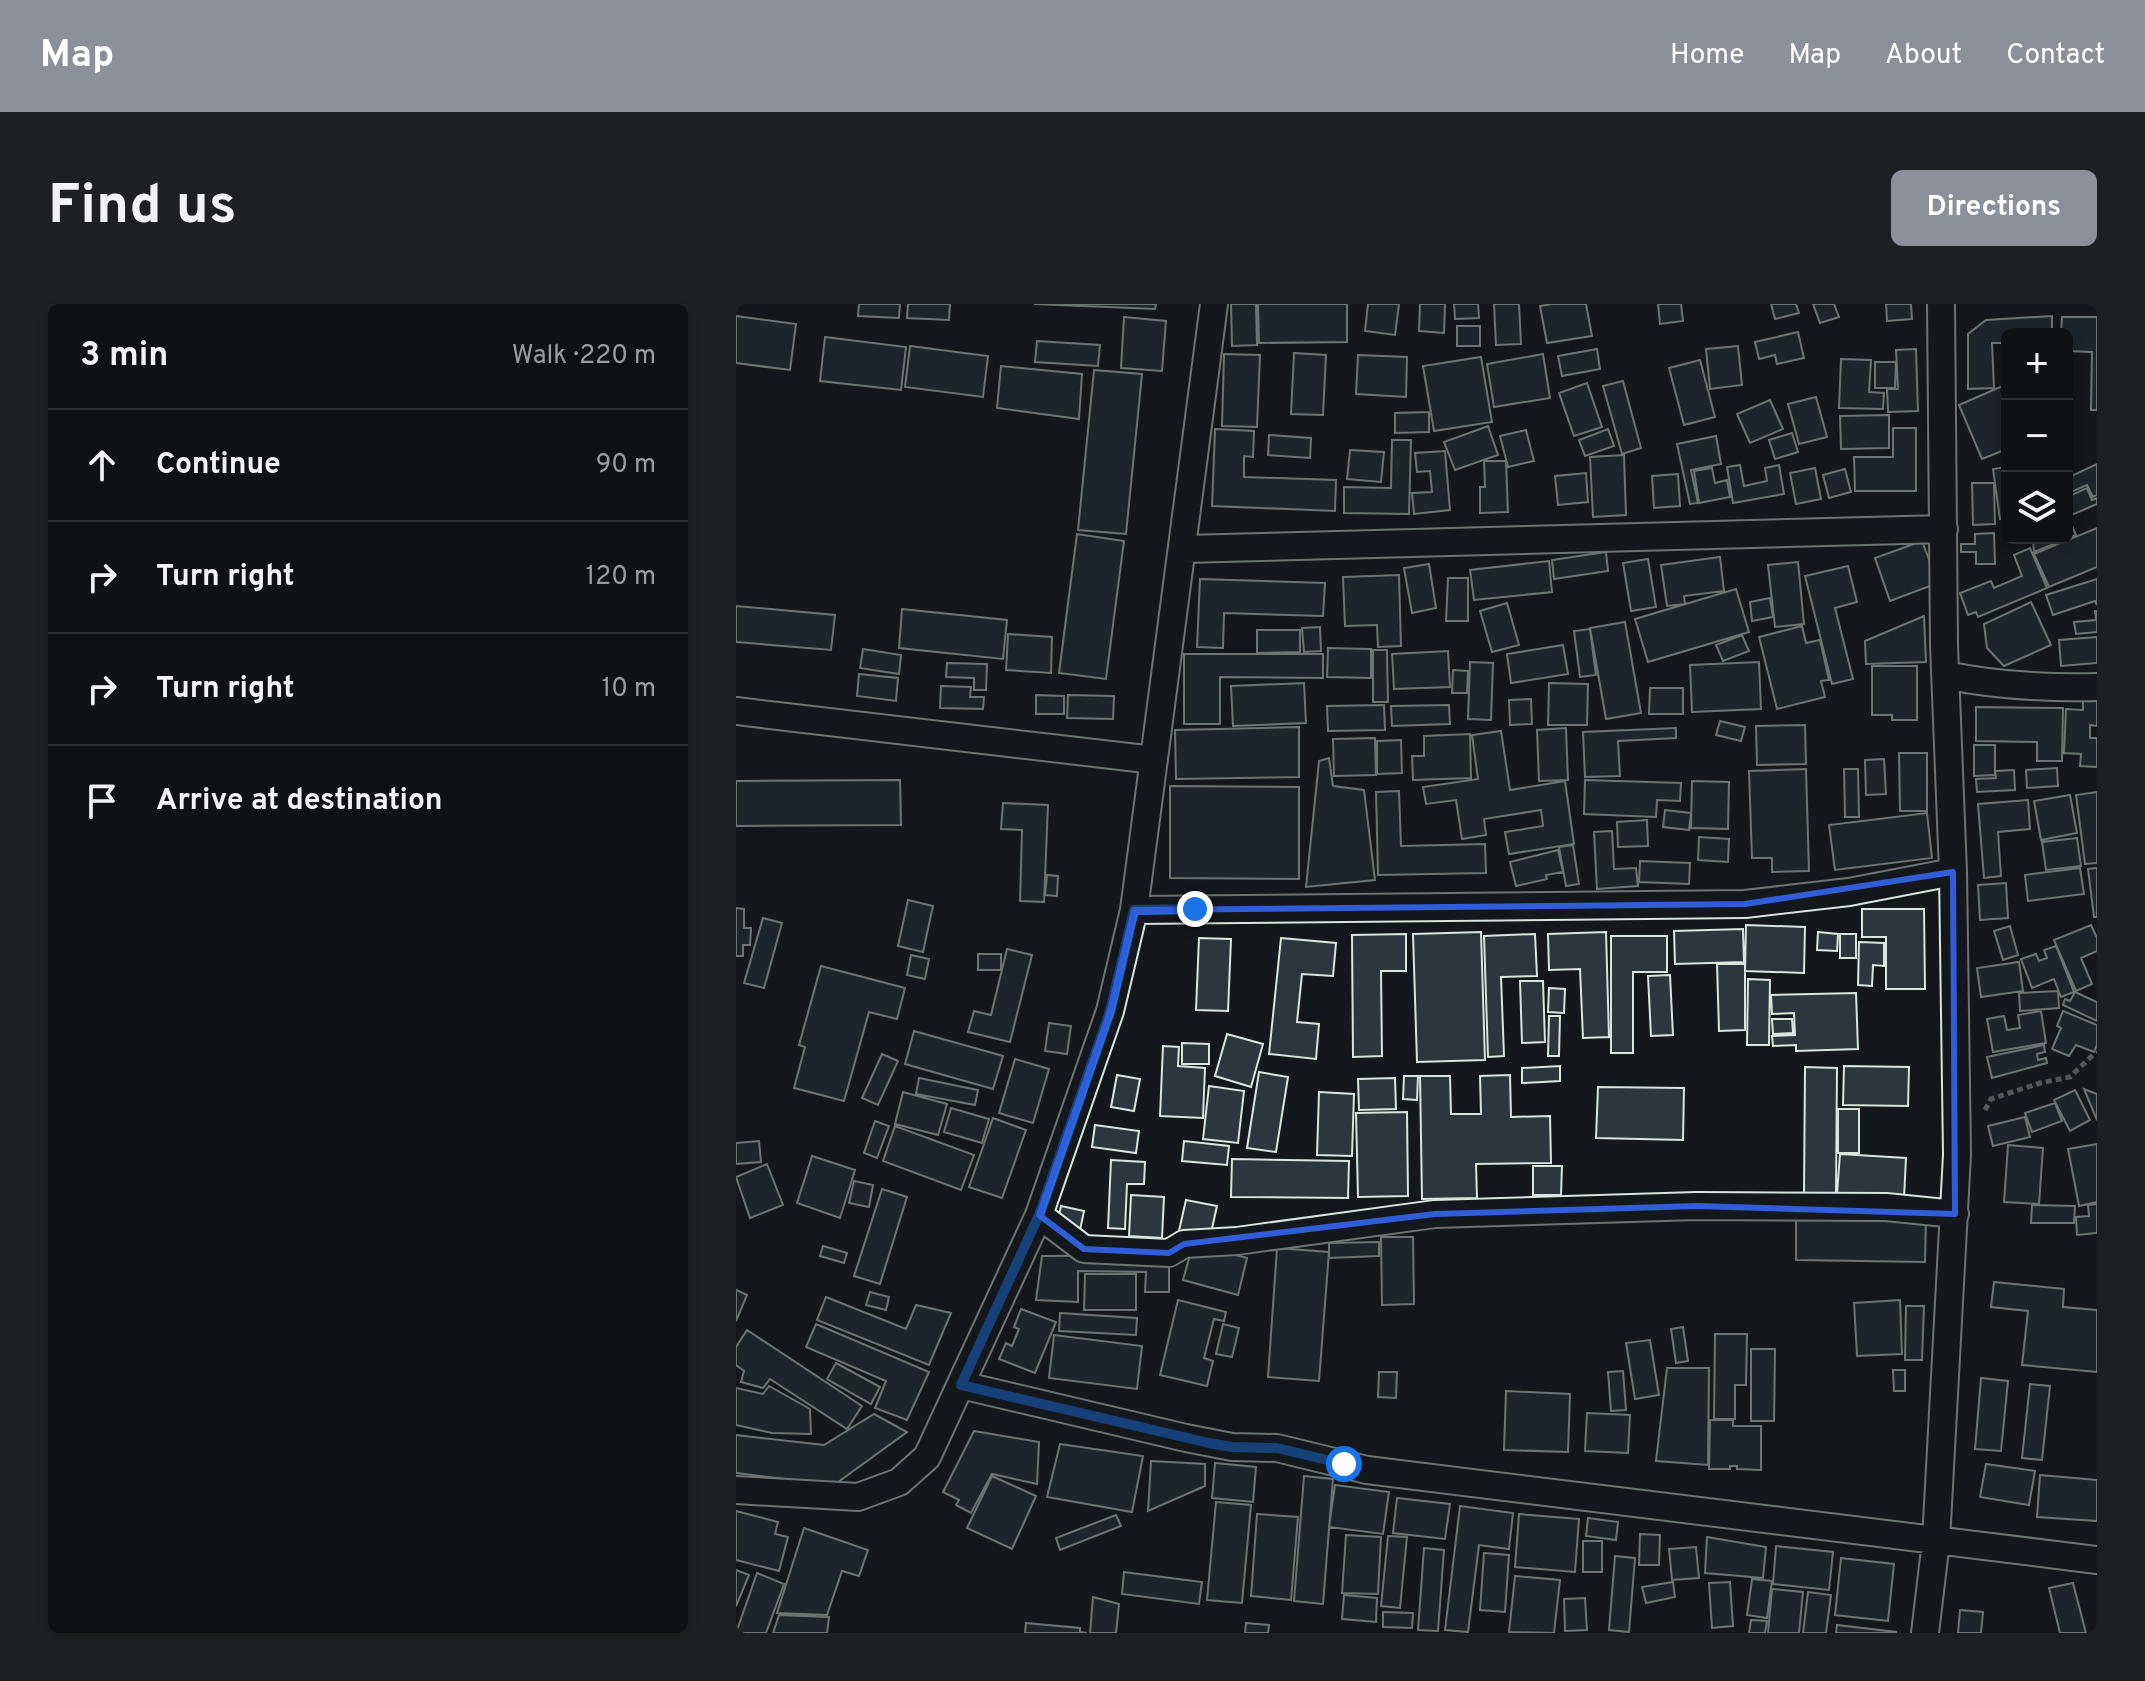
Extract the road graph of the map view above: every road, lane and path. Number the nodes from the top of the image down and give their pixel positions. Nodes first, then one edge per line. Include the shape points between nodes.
1 (1214, 304) edge
2 (1941, 304) edge
3 (1944, 529) junction
4 (1184, 549) junction
5 (1946, 675) junction
6 (2097, 687) edge
7 (736, 711) edge
8 (1154, 760) junction
9 (1953, 872) junction
10 (1134, 910) junction
11 (2097, 1051) edge
12 (1957, 1155) junction
13 (1955, 1214) junction
14 (1039, 1215) junction
15 (961, 1385) junction
16 (736, 1490) edge
17 (1936, 1541) junction
18 (2097, 1560) edge
19 (1925, 1633) edge

1 - 4 street
2 - 3 street
3 - 4 street
3 - 5 street
4 - 8 street
5 - 6 street via 2053,688
5 - 9 street
7 - 8 street
8 - 10 street
9 - 10 street via 1745,904
9 - 12 street
10 - 14 street via 1110,1011
11 - 12 path via 2070,1077 1991,1099
12 - 13 street
13 - 14 street via 1886,1207 1713,1206 1435,1214 1184,1244 1169,1253 1084,1249
13 - 17 street
14 - 15 street
15 - 16 street via 927,1457 899,1482 858,1497
15 - 17 street via 1201,1441 1277,1448 1367,1470
17 - 18 street
17 - 19 street

